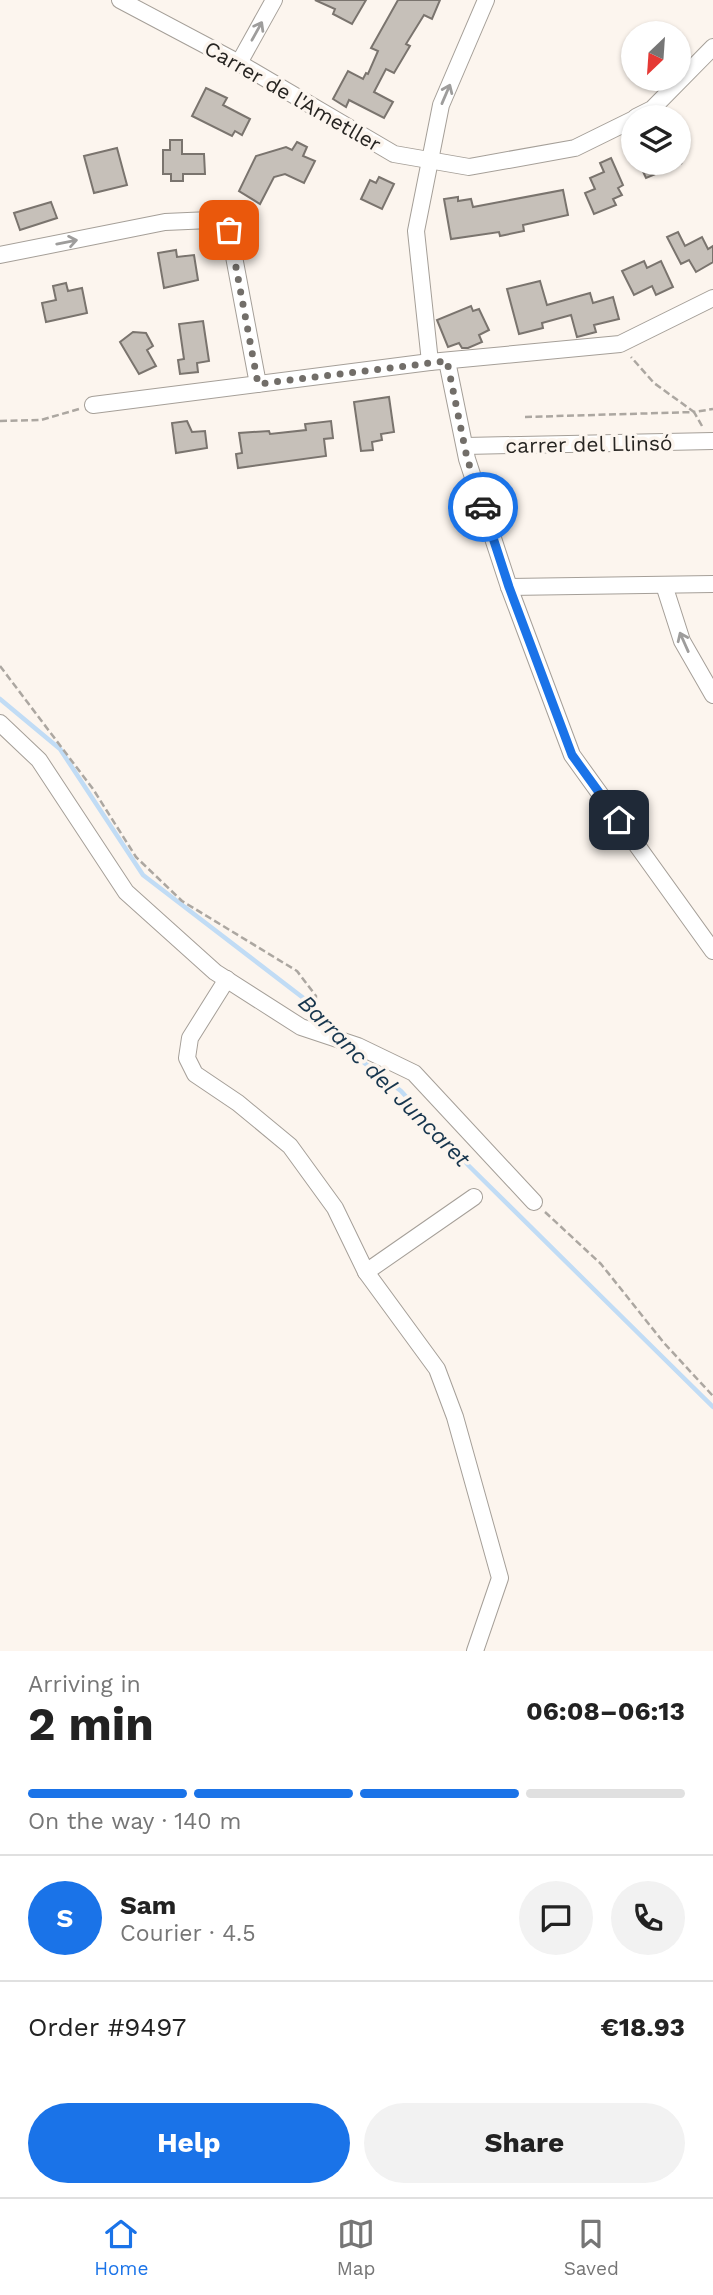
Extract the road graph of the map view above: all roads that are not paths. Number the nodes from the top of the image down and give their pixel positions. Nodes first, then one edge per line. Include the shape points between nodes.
1 (120, 0) edge
2 (274, 0) edge
3 (486, 0) edge
4 (713, 47) edge
5 (239, 63) junction
6 (656, 105) edge
7 (621, 125) edge
8 (429, 160) junction
9 (0, 255) edge
10 (713, 298) edge
11 (438, 361) junction
12 (258, 384) junction
13 (93, 405) road end
14 (713, 441) edge
15 (465, 446) junction
16 (713, 584) edge
17 (664, 585) junction
18 (509, 587) junction
19 (713, 695) edge
20 (0, 723) edge
21 (713, 951) edge
22 (227, 979) junction
23 (474, 1197) dead end
24 (534, 1202) road end
25 (366, 1272) junction
26 (475, 1651) edge

1 - 5 street, Carrer de l'Ametller
5 -> 2 street
8 -> 3 street via 441,105
4 - 6 street, Carrer de l'Ametller
5 - 8 street, Carrer de l'Ametller via 394,154
7 - 8 street, Carrer de l'Ametller via 575,148 469,167
8 - 11 street via 416,231
9 -> 12 street via 165,222 210,220 229,230
10 - 11 street via 620,344
11 - 12 street
11 - 15 street
12 - 13 street
14 - 15 street, carrer del Llinsó
15 - 18 street
16 - 17 street
17 - 18 street
19 -> 17 street via 682,641
18 - 21 street via 572,755
20 - 22 street via 39,760 126,892
22 - 24 street via 301,1027 358,1046 414,1073
22 - 25 street via 190,1038 187,1058 195,1074 290,1146 335,1208
23 - 25 street
25 - 26 street via 437,1369 458,1430 500,1578

